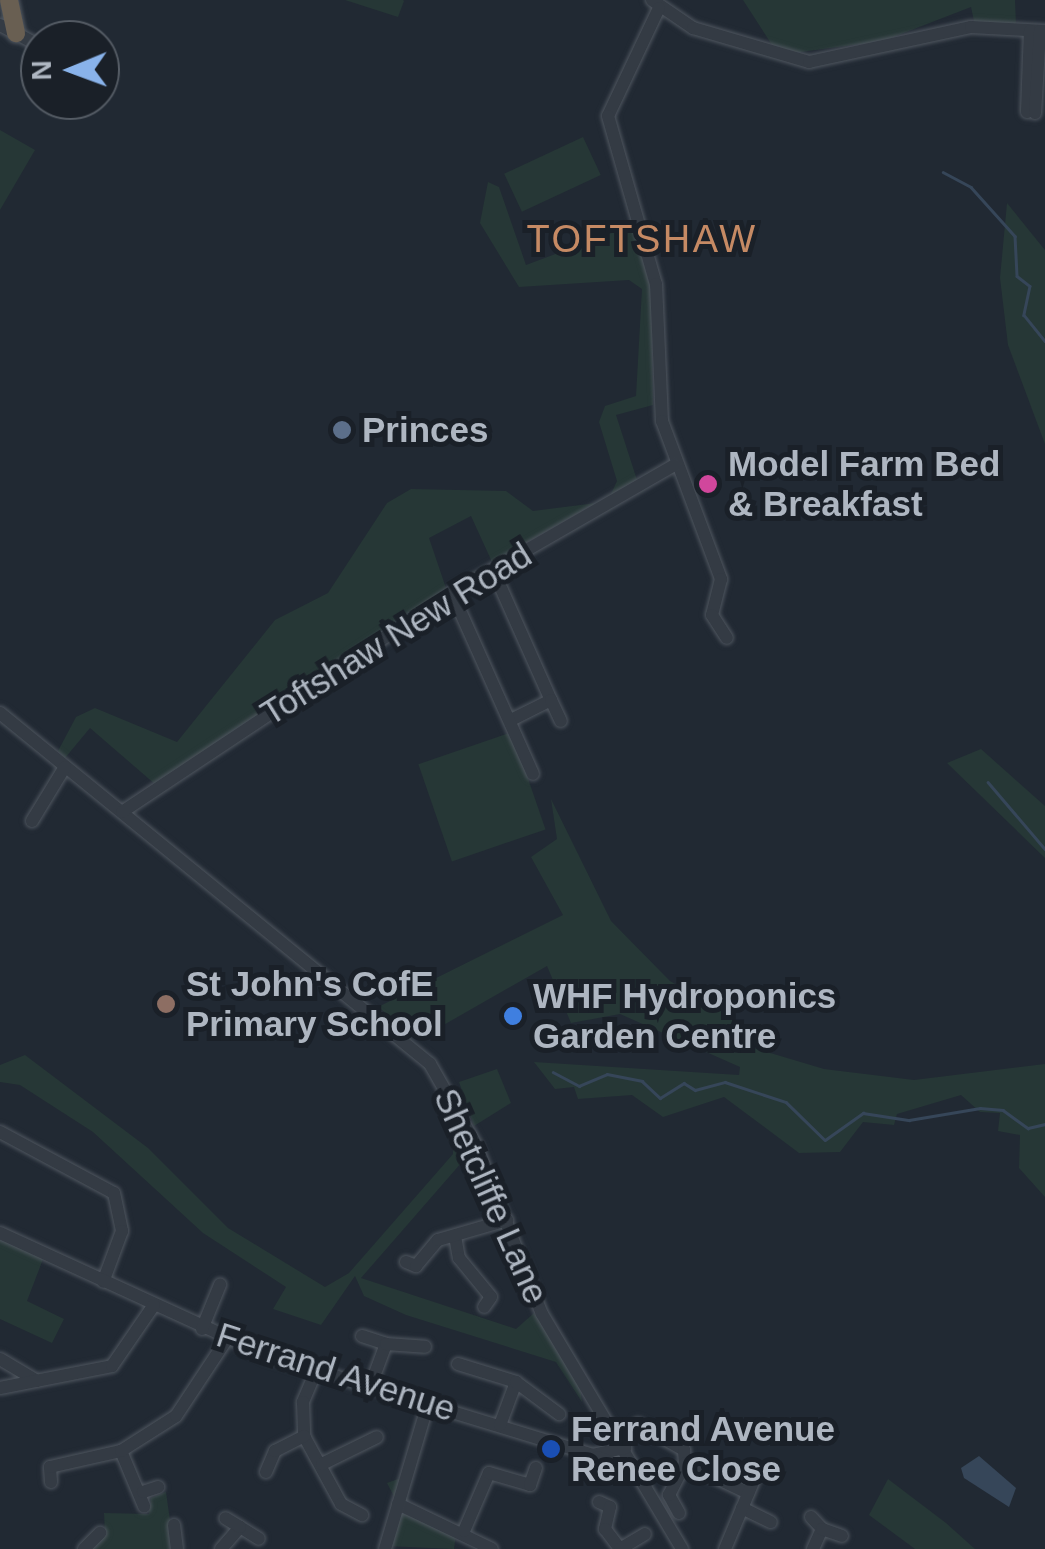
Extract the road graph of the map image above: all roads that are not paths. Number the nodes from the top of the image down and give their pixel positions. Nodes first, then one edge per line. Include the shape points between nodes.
1 (9, 0) edge
2 (655, 4) edge
3 (8, 29) edge
4 (1039, 31) edge
5 (1031, 112) dead end
6 (676, 464) junction
7 (493, 570) junction
8 (452, 593) junction
9 (727, 638) dead end
10 (551, 700) junction
11 (0, 713) edge
12 (511, 720) junction
13 (561, 721) dead end
14 (65, 768) junction
15 (533, 774) dead end
16 (122, 812) junction
17 (32, 814) dead end
18 (0, 1132) edge
19 (507, 1220) junction
20 (0, 1233) edge
21 (455, 1236) junction
22 (406, 1262) dead end
23 (104, 1282) junction
24 (220, 1285) dead end
25 (492, 1299) dead end
26 (154, 1305) junction
27 (202, 1329) junction
28 (365, 1334) dead end
29 (227, 1339) junction
30 (386, 1344) junction
31 (422, 1352) dead end
32 (0, 1358) edge
33 (458, 1364) dead end
34 (316, 1371) junction
35 (37, 1382) junction
36 (516, 1382) junction
37 (370, 1387) junction
38 (0, 1388) edge
39 (428, 1404) junction
40 (560, 1408) dead end
41 (638, 1424) dead end
42 (500, 1426) junction
43 (304, 1436) junction
44 (377, 1437) dead end
45 (625, 1448) junction
46 (122, 1451) junction
47 (686, 1452) junction
48 (592, 1455) junction
49 (322, 1464) junction
50 (536, 1468) dead end
51 (266, 1472) dead end
52 (638, 1472) junction
53 (756, 1475) dead end
54 (51, 1482) dead end
55 (158, 1487) dead end
56 (748, 1493) junction
57 (398, 1504) junction
58 (608, 1505) dead end
59 (742, 1508) junction
60 (679, 1513) dead end
61 (362, 1515) dead end
62 (811, 1517) dead end
63 (225, 1518) dead end
64 (771, 1522) dead end
65 (174, 1525) dead end
66 (240, 1527) junction
67 (822, 1529) junction
68 (464, 1531) junction
69 (100, 1532) dead end
70 (842, 1536) dead end
71 (645, 1537) dead end
72 (259, 1539) dead end
73 (84, 1549) edge
74 (178, 1549) edge
75 (221, 1549) edge
76 (385, 1549) edge
77 (492, 1549) edge
78 (682, 1549) edge
79 (725, 1549) edge
80 (812, 1549) edge

1 - 3 highway
2 - 4 street via 693,28 809,62 971,27
2 - 6 street via 608,116 656,284 655,388
4 - 5 street
6 - 7 street, Toftshaw New Road
6 - 9 street via 720,579 712,615
7 - 8 street, Toftshaw New Road
7 - 10 street
8 - 12 street
8 - 16 street, Toftshaw New Road
10 - 12 street
10 - 13 street
11 - 14 street, Shetcliffe Lane
12 - 15 street
14 - 16 street, Shetcliffe Lane
14 - 17 street
16 - 19 street, Shetcliffe Lane via 430,1064
18 - 23 street via 114,1193 122,1231
19 - 21 street
19 - 45 street, Shetcliffe Lane via 542,1314
20 - 23 street, Ferrand Avenue
21 - 22 street via 427,1248 416,1266
21 - 25 street via 459,1258
23 - 26 street, Ferrand Avenue
24 - 27 street
26 - 27 street, Ferrand Avenue
26 - 35 street via 112,1366
27 - 29 street, Ferrand Avenue
28 - 30 street
29 - 34 street, Ferrand Avenue
29 - 46 street via 176,1416
30 - 31 street
30 - 37 street
32 - 35 street
33 - 36 street via 476,1363
34 - 37 street, Ferrand Avenue
34 - 43 street via 303,1402
35 - 38 street
36 - 40 street
36 - 42 street
37 - 39 street, Ferrand Avenue
39 - 42 street, Ferrand Avenue
39 - 57 street
41 - 47 street
42 - 48 street, Ferrand Avenue
43 - 49 street
43 - 51 street via 275,1451
44 - 49 street
45 - 48 street, Ferrand Avenue
45 - 52 street, Shetcliffe Lane
46 - 54 street via 49,1461
46 - 55 street via 144,1499
47 - 56 street
47 - 60 street via 669,1495
48 - 52 street
49 - 61 street via 341,1504
50 - 68 street via 534,1487 483,1471
52 - 78 street, Shetcliffe Lane
53 - 56 street
56 - 59 street
57 - 68 street
57 - 76 street
58 - 71 street via 598,1528 620,1549
59 - 64 street
59 - 79 street
62 - 67 street
63 - 66 street
65 - 74 street
66 - 72 street
66 - 75 street
67 - 70 street
67 - 80 street
68 - 77 street
69 - 73 street

